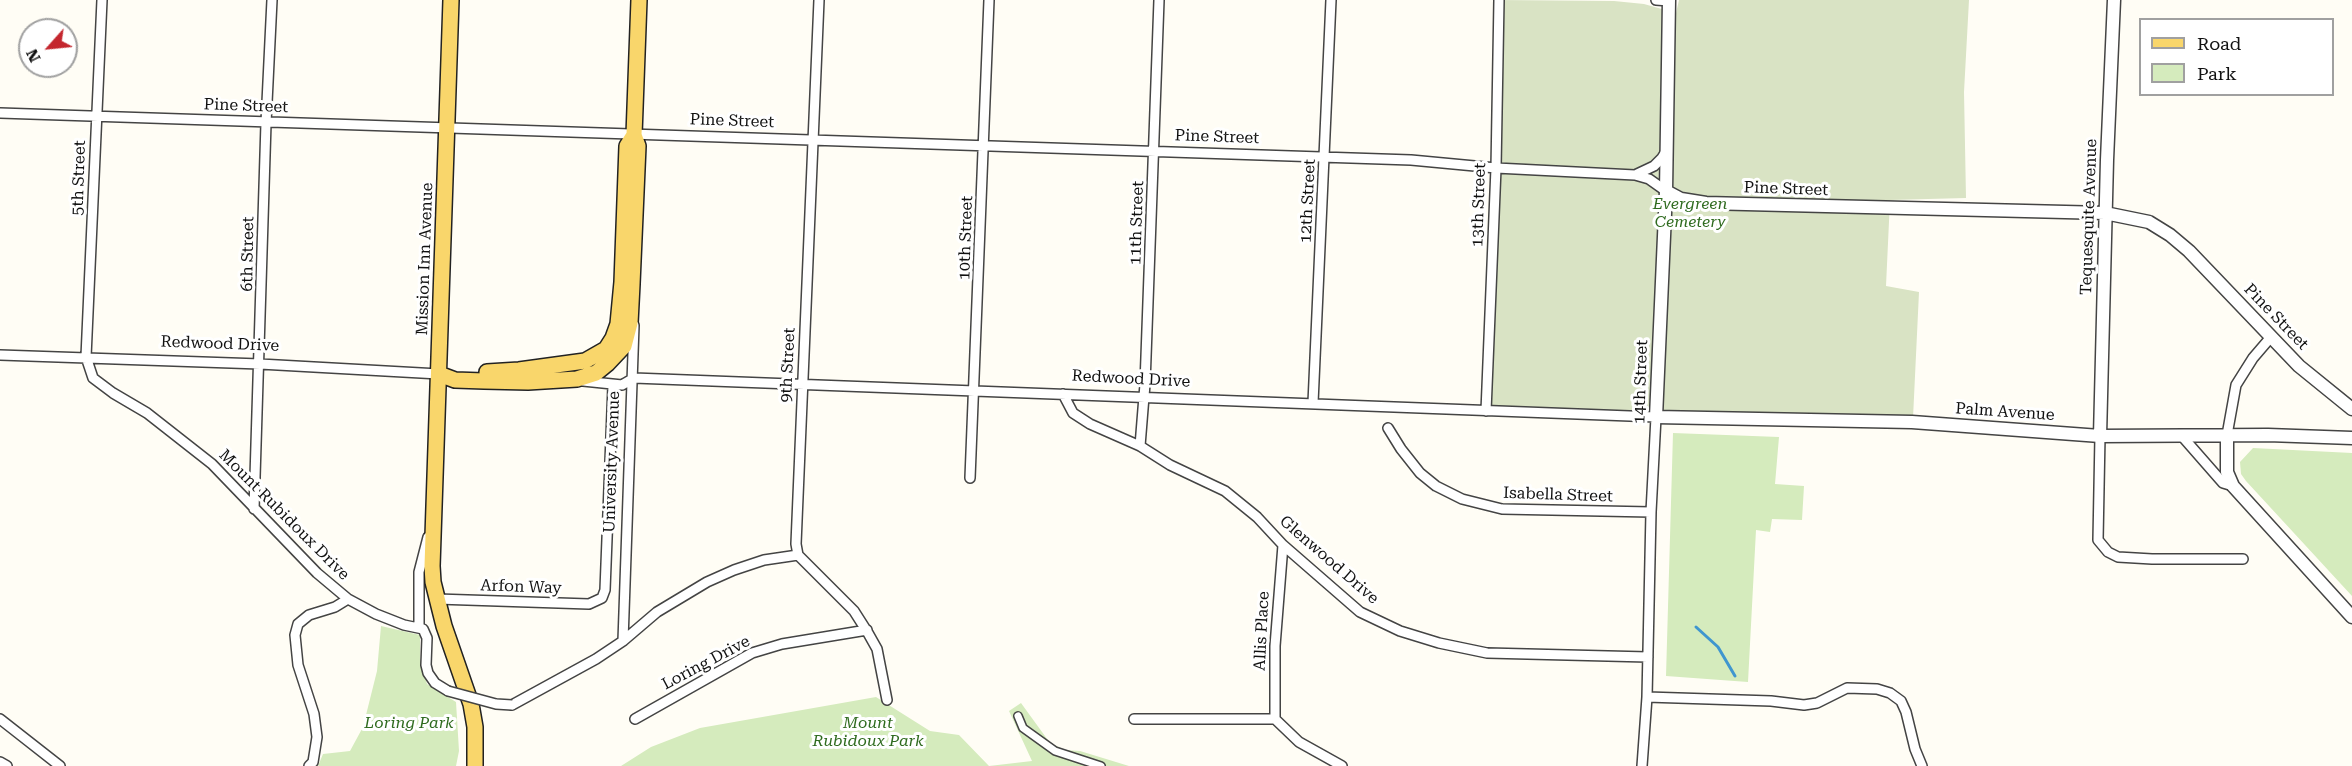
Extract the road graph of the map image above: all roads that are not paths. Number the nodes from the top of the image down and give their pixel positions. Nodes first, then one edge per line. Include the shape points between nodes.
1 (102, 0) edge
2 (272, 0) edge
3 (451, 0) edge
4 (639, 0) edge
5 (819, 0) edge
6 (989, 0) edge
7 (1160, 0) edge
8 (1331, 0) edge
9 (1499, 0) edge
10 (1656, 0) edge
11 (1669, 0) edge
12 (2114, 0) edge
13 (0, 113) edge
14 (97, 116) junction
15 (266, 123) junction
16 (447, 129) junction
17 (634, 135) junction
18 (814, 141) junction
19 (984, 147) junction
20 (1666, 150) junction
21 (1155, 151) junction
22 (1325, 156) junction
23 (1496, 168) junction
24 (1635, 175) junction
25 (1666, 191) junction
26 (2105, 213) junction
27 (632, 284) junction
28 (2271, 337) junction
29 (600, 353) junction
30 (0, 355) edge
31 (86, 357) junction
32 (260, 364) junction
33 (439, 374) junction
34 (634, 378) junction
35 (605, 380) junction
36 (802, 384) junction
37 (975, 393) junction
38 (1063, 394) junction
39 (1144, 399) junction
40 (1313, 403) junction
41 (2352, 409) edge
42 (1486, 411) junction
43 (1656, 417) junction
44 (1388, 428) dead end
45 (2181, 435) junction
46 (2227, 435) junction
47 (2100, 436) junction
48 (2352, 438) edge
49 (1140, 446) junction
50 (969, 478) dead end
51 (2233, 486) junction
52 (254, 508) junction
53 (1651, 512) junction
54 (432, 520) junction
55 (1283, 545) junction
56 (798, 555) junction
57 (2243, 559) dead end
58 (437, 598) junction
59 (602, 598) joint
60 (348, 599) junction
61 (2352, 617) edge
62 (419, 627) junction
63 (867, 630) junction
64 (623, 641) junction
65 (1648, 657) junction
66 (1647, 697) junction
67 (887, 700) dead end
68 (1018, 716) dead end
69 (0, 719) edge
70 (635, 719) dead end
71 (1134, 719) dead end
72 (1275, 719) junction
73 (0, 762) edge
74 (7, 766) edge
75 (60, 766) edge
76 (309, 766) edge
77 (475, 766) edge
78 (1101, 766) edge
79 (1342, 766) edge
80 (1642, 766) edge
81 (1922, 766) edge

1 - 14 street, 5th Street
2 - 15 street, 6th Street
3 - 16 main road, Mission Inn Avenue
4 - 17 main road, University Avenue
5 - 18 street, 9th Street
6 - 19 street, 10th Street
7 - 21 street, 11th Street
8 - 22 street, 12th Street
9 - 23 street, 13th Street
10 - 11 street
11 - 20 street, 14th Street
12 - 26 street, Tequesquite Avenue
13 - 14 street, Pine Street
14 - 15 street, Pine Street
14 - 31 street, 5th Street
15 - 16 street, Pine Street
15 - 32 street, 6th Street
16 - 17 street, Pine Street
16 - 33 main road, Mission Inn Avenue
17 - 18 street, Pine Street
17 - 27 main road, University Avenue via 638,146
17 - 29 main road, University Avenue via 627,146 618,324 613,338
18 - 19 street, Pine Street
18 - 36 street, 9th Street
19 - 21 street, Pine Street
19 - 37 street, 10th Street
20 - 24 street via 1654,166
20 - 25 street, 14th Street
21 - 22 street, Pine Street
21 - 39 street, 11th Street
22 - 23 street, Pine Street
22 - 40 street, 12th Street
23 - 24 street, Pine Street
23 - 42 street, 13th Street
24 - 25 street, Pine Street
25 - 26 street, Pine Street via 1681,199 1706,203
25 - 43 street, 14th Street
26 - 28 street, Pine Street via 2143,220 2170,235
26 - 47 street, Tequesquite Avenue
27 - 34 street, University Avenue
27 - 35 main road, University Avenue via 627,338
28 - 41 street, Pine Street via 2303,370
28 - 46 street via 2236,385
29 - 33 main road, Redwood Drive via 585,361 555,366
29 - 35 street
30 - 31 street, Redwood Drive
31 - 32 street, Redwood Drive
31 - 52 street, Mount Rubidoux Drive via 93,378 147,413 212,464
32 - 33 street, Redwood Drive
32 - 52 street, 6th Street
33 - 35 main road, Redwood Drive via 455,380
33 - 54 main road, Mission Inn Avenue
34 - 35 street, Redwood Drive via 622,385
34 - 36 street, Redwood Drive
34 - 64 street, University Avenue
35 - 59 street, University Avenue
36 - 37 street, Redwood Drive
36 - 56 street, 9th Street
37 - 38 street, Redwood Drive
37 - 50 street, 10th Street
38 - 39 street, Redwood Drive
38 - 49 street, Glenwood Drive via 1073,413
39 - 40 street, Redwood Drive
39 - 49 street, 11th Street
40 - 42 street, Redwood Drive
42 - 43 street, Redwood Drive
43 - 47 street, Palm Avenue via 1912,422
43 - 53 street, 14th Street
44 - 53 street, Isabella Street via 1420,473 1462,499 1502,509
45 - 46 street, Palm Avenue
45 - 47 street, Palm Avenue
45 - 51 street via 2223,483
46 - 48 street, Palm Avenue
46 - 51 street via 2227,471
47 - 57 street via 2098,540 2108,552 2118,557 2152,559
49 - 55 street, Glenwood Drive via 1225,491
51 - 61 street
52 - 60 street, Mount Rubidoux Drive
53 - 65 street, 14th Street
54 - 58 main road, Mission Inn Avenue
54 - 62 street, Mission Inn Avenue via 419,572
55 - 65 street, Glenwood Drive via 1360,612 1400,631 1439,643 1487,653
55 - 72 street, Allis Place via 1275,646
56 - 63 street via 839,595
56 - 64 street via 764,560 707,582 657,612
58 - 59 street, Arfon Way via 589,604
58 - 77 main road, Mission Inn Avenue via 471,704
60 - 62 street, Mount Rubidoux Drive via 376,614
60 - 76 street via 309,615 298,624 295,635 298,665 317,737
62 - 64 street, bridge via 426,632 426,665 435,683 448,691 496,704 512,705
63 - 67 street via 877,649
63 - 70 street, Loring Drive via 782,644 752,654
65 - 66 street, 14th Street
66 - 80 street, 14th Street
66 - 81 street via 1804,705 1847,688 1877,689 1901,701
68 - 78 street via 1023,728 1056,751
69 - 75 street
71 - 72 street
72 - 79 street via 1299,742
73 - 74 street

